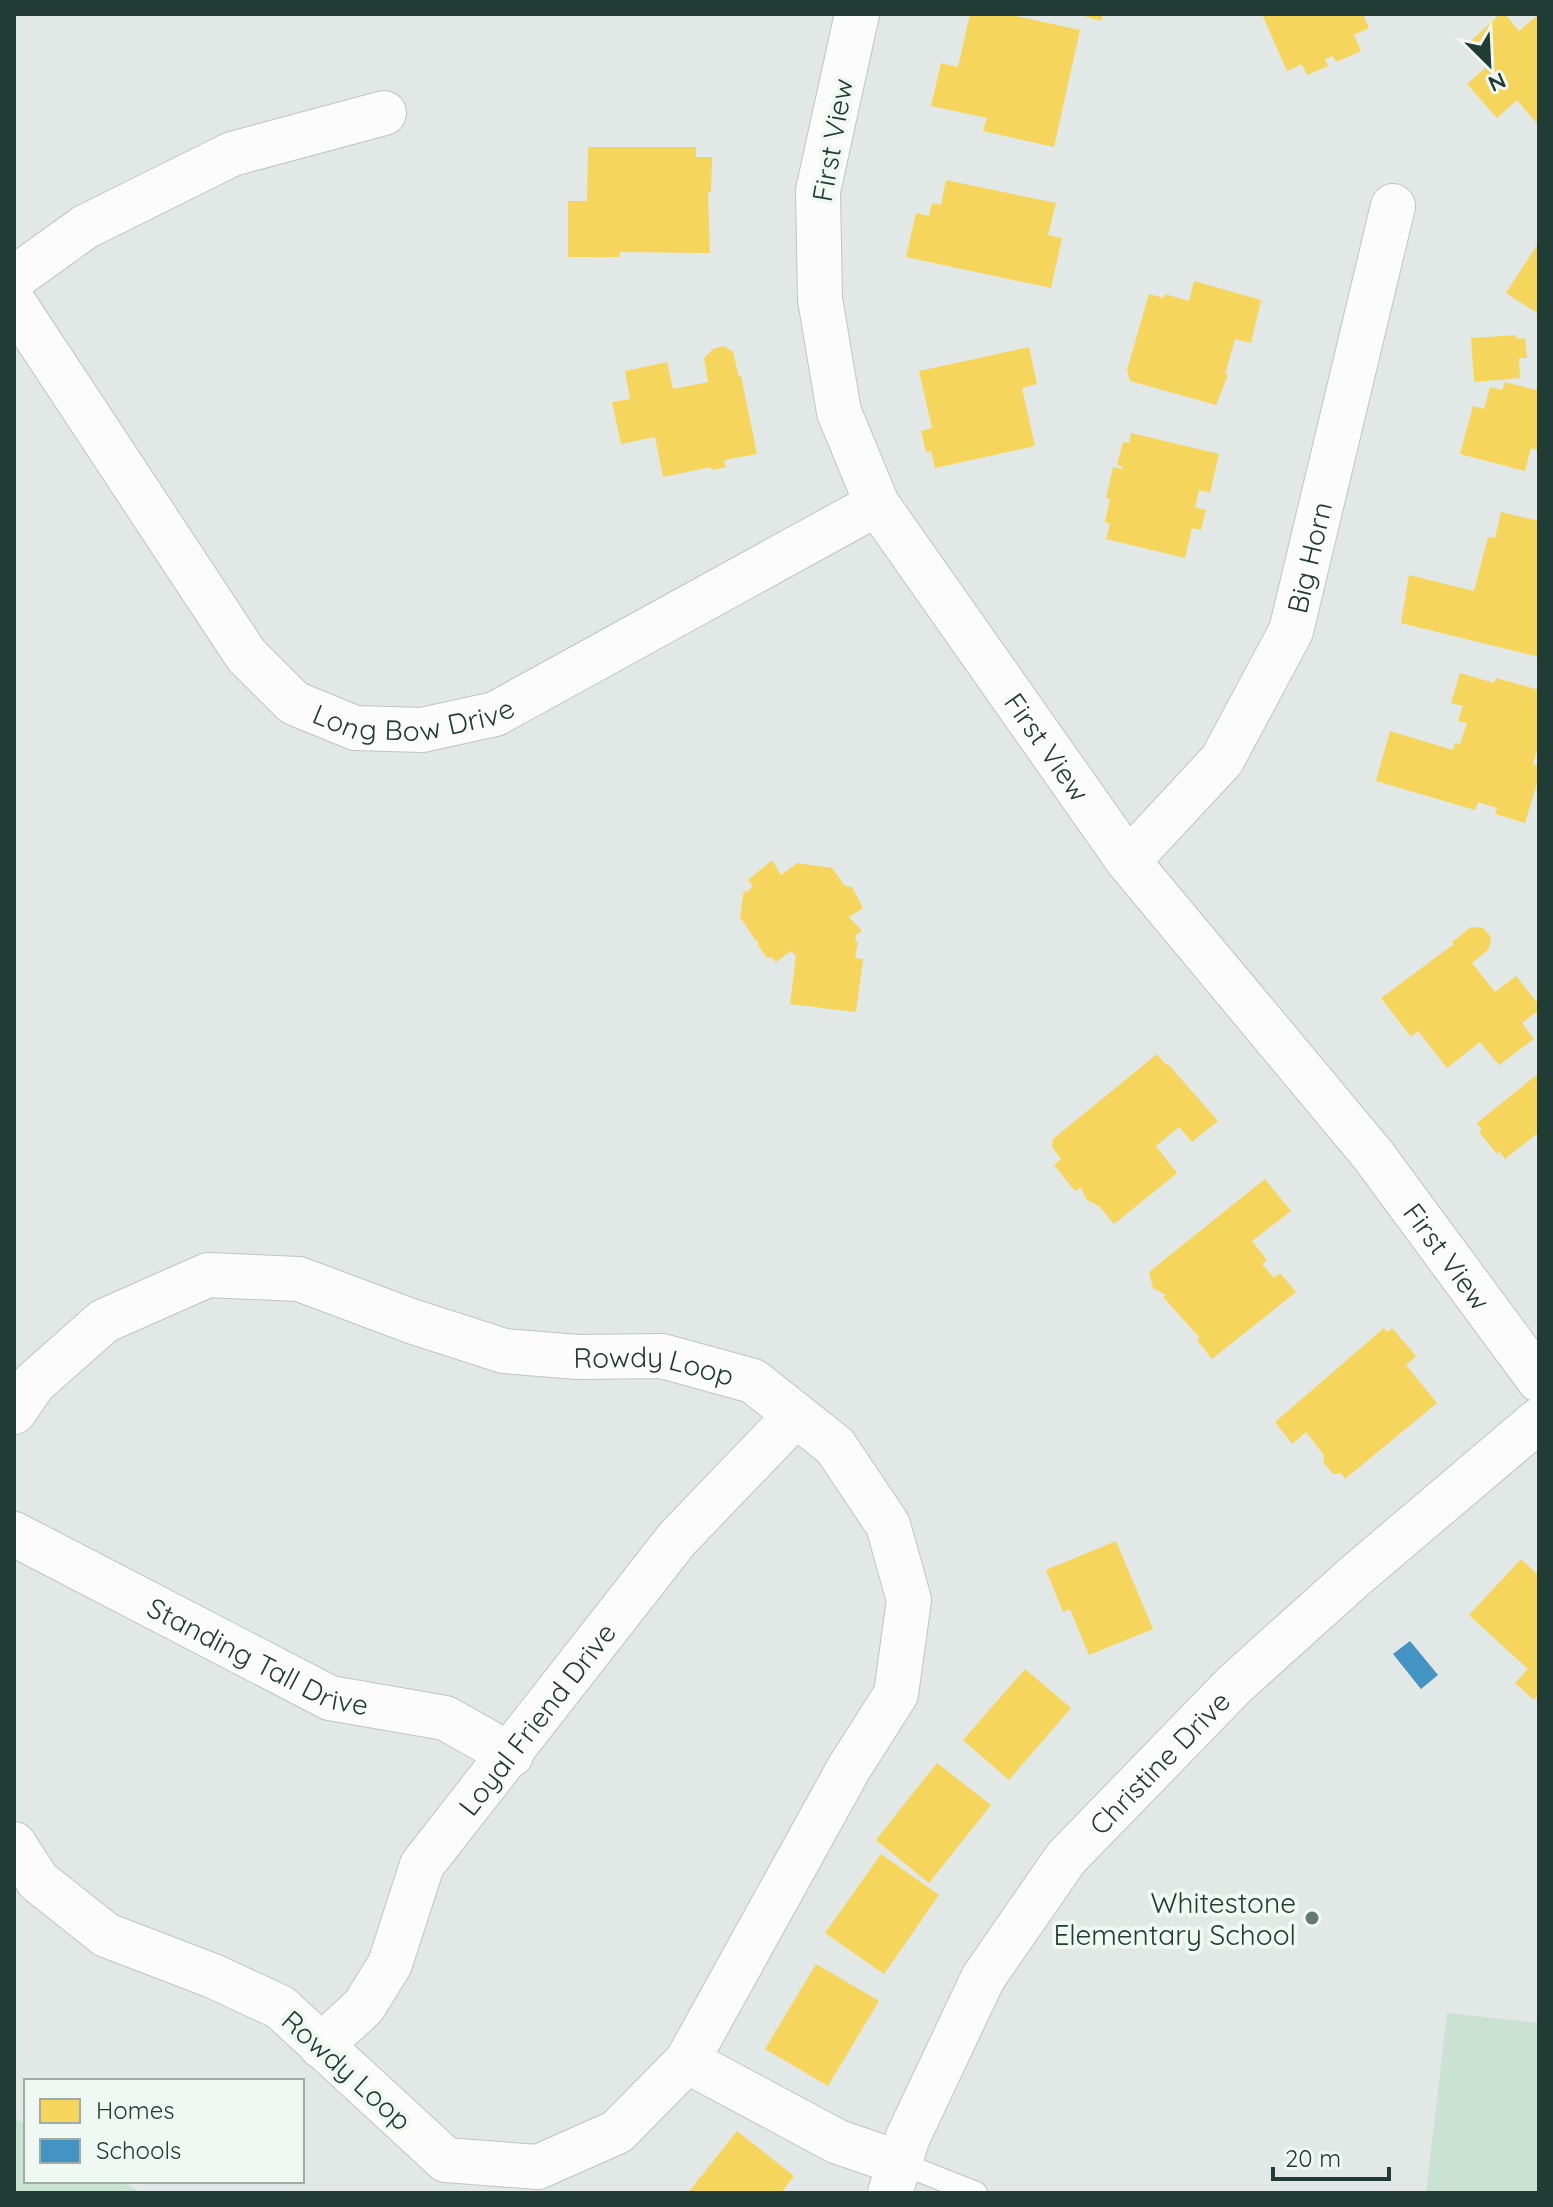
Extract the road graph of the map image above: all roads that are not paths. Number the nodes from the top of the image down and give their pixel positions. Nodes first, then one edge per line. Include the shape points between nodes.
1 (857, 14) edge
2 (384, 113) dead end
3 (1393, 206) dead end
4 (14, 278) edge
5 (14, 303) edge
6 (877, 504) junction
7 (1128, 861) junction
8 (1539, 1380) edge
9 (14, 1412) edge
10 (796, 1415) junction
11 (1539, 1420) edge
12 (14, 1534) edge
13 (511, 1755) junction
14 (14, 1844) edge
15 (321, 2046) junction
16 (687, 2061) junction
17 (895, 2178) edge
18 (976, 2193) edge

1 - 6 street, First View via 818,191 820,299 839,412
2 - 4 street via 232,154 85,227
3 - 7 street, Big Horn via 1291,631 1222,760
5 - 6 street, Long Bow Drive via 246,655 294,703 355,728 422,730 495,714
6 - 7 street, First View
7 - 8 street, First View via 1373,1155
9 - 10 street, Rowdy Loop via 34,1383 104,1321 208,1275 299,1279 504,1351 662,1356 753,1381
10 - 13 street, Loyal Friend Drive via 677,1539
10 - 16 street, Rowdy Loop via 835,1446 888,1525 909,1600 896,1694 835,1793
11 - 17 street, Christine Drive via 1235,1684 1066,1858 983,1978 908,2137
12 - 13 street, Standing Tall Drive via 330,1698 445,1718
13 - 15 street, Loyal Friend Drive via 422,1865 390,1964 364,2006
14 - 15 street, Rowdy Loop via 38,1881 106,1935 280,2007
15 - 16 street, Rowdy Loop via 446,2160 538,2167 617,2132
16 - 17 street
17 - 18 lane

